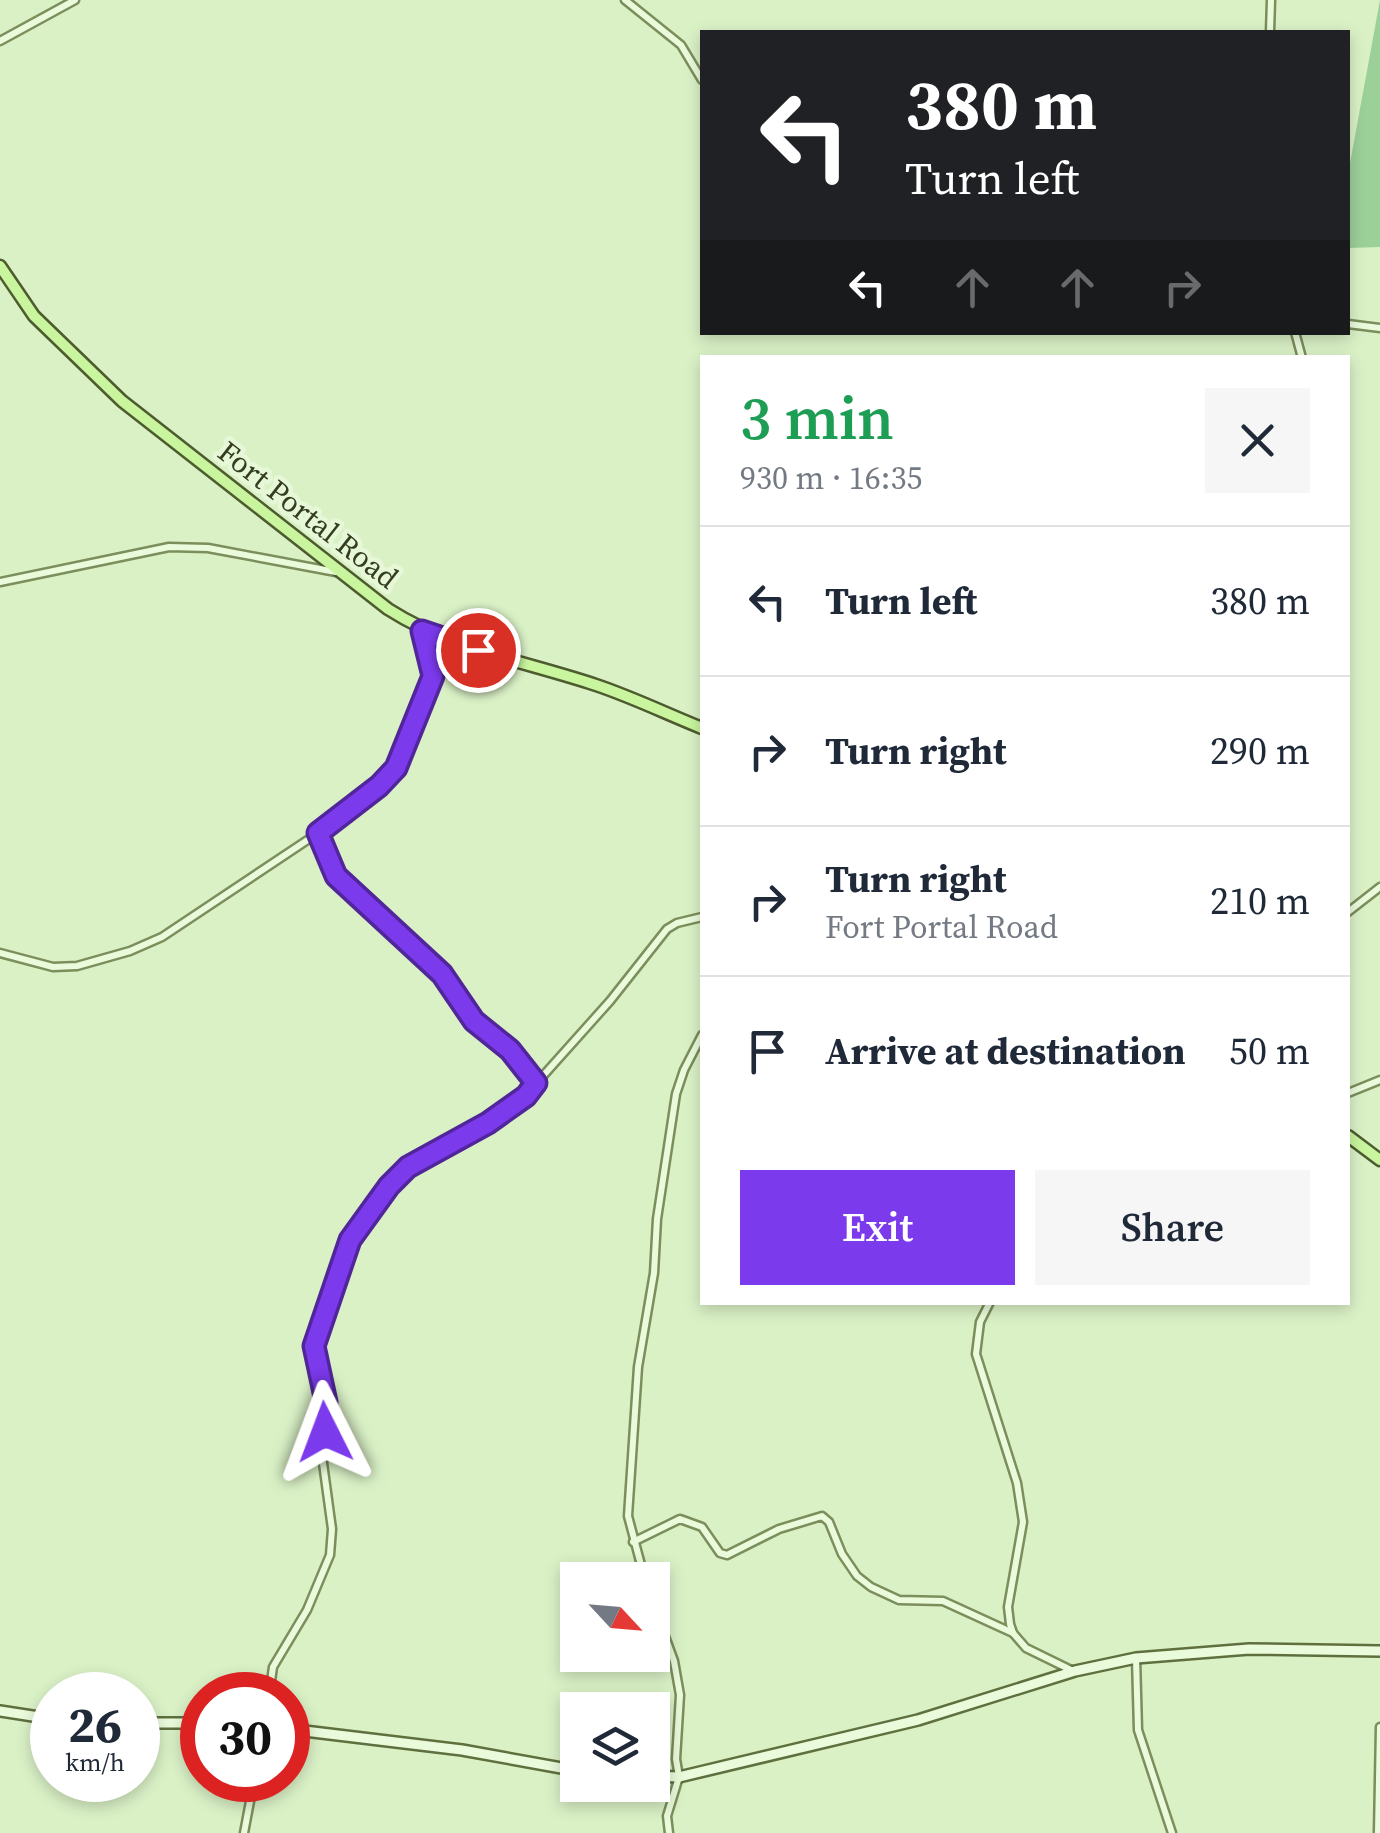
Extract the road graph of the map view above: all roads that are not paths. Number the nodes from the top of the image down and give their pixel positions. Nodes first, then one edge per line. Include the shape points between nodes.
1 (75, 0) edge
2 (625, 0) edge
3 (1271, 0) edge
4 (1270, 30) edge
5 (0, 41) edge
6 (700, 77) edge
7 (0, 266) edge
8 (1350, 324) edge
9 (1380, 328) edge
10 (342, 574) junction
11 (0, 582) edge
12 (422, 631) junction
13 (700, 727) edge
14 (318, 833) junction
15 (1380, 887) edge
16 (1350, 910) edge
17 (700, 917) edge
18 (0, 953) edge
19 (700, 1039) edge
20 (1380, 1080) edge
21 (536, 1083) junction
22 (1350, 1092) edge
23 (1350, 1138) edge
24 (1380, 1160) edge
25 (988, 1305) edge
26 (633, 1542) junction
27 (639, 1562) edge
28 (1013, 1633) junction
29 (1380, 1651) edge
30 (670, 1652) edge
31 (1136, 1658) junction
32 (272, 1672) edge
33 (1074, 1672) junction
34 (0, 1711) edge
35 (30, 1716) edge
36 (1380, 1727) edge
37 (310, 1732) edge
38 (560, 1768) edge
39 (670, 1777) edge
40 (679, 1777) junction
41 (250, 1802) edge
42 (244, 1833) edge
43 (669, 1833) edge
44 (1172, 1833) edge
45 (1378, 1833) edge

1 - 5 street
2 - 6 street via 681,45
3 - 4 street
7 - 10 main road, Fort Portal Road via 34,316 122,401
8 - 9 street
10 - 11 street via 208,548 169,547
10 - 12 main road, Fort Portal Road
12 - 13 main road, Fort Portal Road via 601,686
12 - 14 street via 433,676 396,768
14 - 18 street via 162,938 130,951 53,967
14 - 21 street via 336,876 442,974 474,1021
15 - 16 street
17 - 21 street via 667,929
19 - 26 street via 676,1094 657,1219 638,1367 628,1504
20 - 22 street
21 - 32 street via 488,1123 408,1167 344,1252 314,1346 326,1402 330,1555
23 - 24 main road
25 - 28 street via 976,1354 1023,1522 1008,1606
26 - 27 street
26 - 28 street via 680,1519 702,1526 727,1555 822,1516 871,1588 899,1600 943,1600
28 - 33 street via 1026,1648
29 - 31 street via 1250,1649
30 - 40 street via 679,1678
31 - 33 street
31 - 44 street via 1138,1730
33 - 40 street via 918,1720
34 - 35 street
36 - 45 street
37 - 38 street
39 - 40 street
40 - 43 street
41 - 42 street

